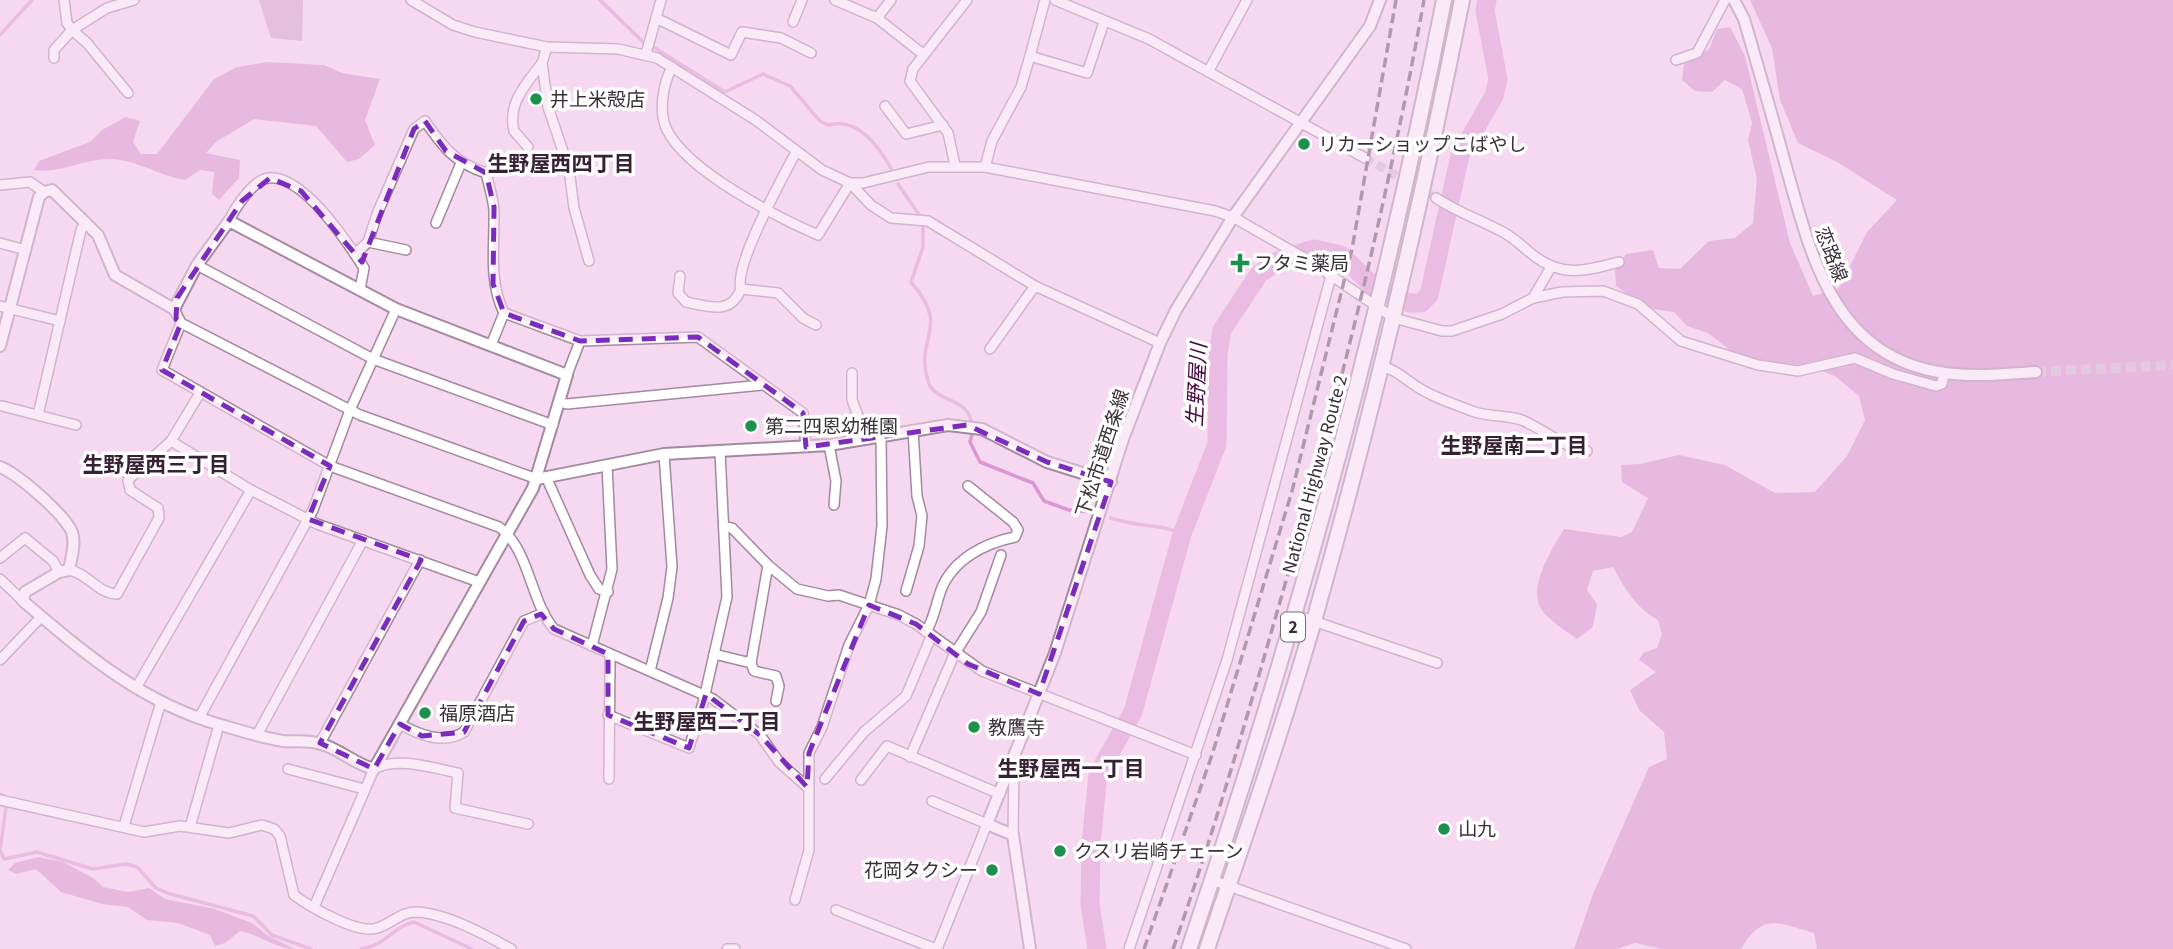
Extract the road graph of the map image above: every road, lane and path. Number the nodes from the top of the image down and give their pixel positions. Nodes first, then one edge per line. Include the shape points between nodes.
1 (64, 0) edge
2 (134, 0) edge
3 (411, 0) edge
4 (661, 0) edge
5 (802, 0) edge
6 (835, 0) edge
7 (891, 0) edge
8 (967, 0) edge
9 (1045, 0) edge
10 (1055, 0) edge
11 (1247, 0) edge
12 (1380, 0) edge
13 (1444, 0) edge
14 (1462, 0) edge
15 (1725, 0) edge
16 (1734, 0) edge
17 (656, 18) junction
18 (877, 18) junction
19 (793, 22) dead end
20 (1104, 22) junction
21 (72, 30) junction
22 (547, 47) junction
23 (811, 53) dead end
24 (646, 54) junction
25 (924, 55) junction
26 (1030, 56) junction
27 (54, 58) dead end
28 (1676, 60) dead end
29 (542, 63) junction
30 (672, 67) junction
31 (1208, 72) junction
32 (128, 93) dead end
33 (885, 106) dead end
34 (1301, 122) junction
35 (943, 125) junction
36 (528, 147) dead end
37 (796, 152) junction
38 (1365, 158) tunnel mouth
39 (461, 163) junction
40 (955, 165) junction
41 (985, 167) junction
42 (850, 183) junction
43 (0, 184) edge
44 (44, 192) junction
45 (1436, 198) tunnel mouth
46 (766, 212) junction
47 (1233, 217) junction
48 (229, 221) junction
49 (86, 222) junction
50 (436, 223) dead end
51 (368, 242) junction
52 (0, 243) edge
53 (26, 250) junction
54 (406, 250) dead end
55 (355, 254) junction
56 (589, 261) dead end
57 (1619, 262) dead end
58 (197, 265) junction
59 (1551, 267) junction
60 (680, 276) dead end
61 (1331, 276) junction
62 (1035, 286) junction
63 (741, 289) junction
64 (360, 290) junction
65 (1533, 298) junction
66 (1378, 303) junction
67 (0, 306) edge
68 (12, 309) junction
69 (174, 309) junction
70 (396, 309) junction
71 (1395, 312) junction
72 (504, 313) junction
73 (60, 321) junction
74 (181, 323) junction
75 (816, 325) dead end
76 (580, 341) junction
77 (1160, 343) junction
78 (491, 345) junction
79 (0, 346) edge
80 (990, 349) dead end
81 (373, 359) junction
82 (1381, 366) junction
83 (2036, 372) tunnel mouth
84 (852, 373) dead end
85 (1944, 373) junction
86 (568, 375) junction
87 (762, 384) junction
88 (200, 393) junction
89 (559, 402) junction
90 (2, 406) dead end
91 (350, 410) junction
92 (38, 415) junction
93 (76, 425) dead end
94 (553, 425) junction
95 (913, 430) junction
96 (881, 436) junction
97 (867, 439) junction
98 (171, 441) junction
99 (829, 445) junction
100 (806, 447) junction
101 (1587, 451) dead end
102 (720, 452) junction
103 (664, 454) junction
104 (607, 465) junction
105 (330, 466) junction
106 (0, 467) edge
107 (542, 479) junction
108 (1111, 482) junction
109 (968, 486) dead end
110 (251, 490) junction
111 (834, 505) dead end
112 (308, 519) junction
113 (725, 527) junction
114 (507, 532) junction
115 (363, 540) junction
116 (1001, 555) dead end
117 (0, 558) edge
118 (420, 560) junction
119 (768, 565) junction
120 (64, 571) junction
121 (0, 579) edge
122 (479, 582) junction
123 (906, 590) dead end
124 (608, 592) junction
125 (23, 601) junction
126 (869, 605) junction
127 (544, 613) junction
128 (1296, 615) junction
129 (41, 617) junction
130 (1314, 619) junction
131 (929, 635) junction
132 (592, 646) junction
133 (610, 654) junction
134 (714, 654) junction
135 (954, 655) junction
136 (0, 660) edge
137 (751, 663) junction
138 (1437, 663) dead end
139 (650, 671) junction
140 (136, 688) junction
141 (1039, 694) junction
142 (705, 695) junction
143 (776, 701) dead end
144 (161, 702) junction
145 (608, 715) junction
146 (199, 718) junction
147 (400, 724) junction
148 (219, 725) junction
149 (257, 734) junction
150 (320, 743) junction
151 (1196, 755) junction
152 (910, 757) junction
153 (1014, 757) junction
154 (288, 769) dead end
155 (373, 769) junction
156 (609, 779) dead end
157 (825, 779) dead end
158 (861, 780) dead end
159 (807, 787) junction
160 (364, 789) junction
161 (1000, 794) junction
162 (0, 800) edge
163 (932, 800) dead end
164 (528, 824) dead end
165 (987, 824) junction
166 (124, 826) junction
167 (190, 827) junction
168 (1013, 835) junction
169 (1212, 880) junction
170 (1228, 886) junction
171 (795, 900) dead end
172 (314, 907) junction
173 (836, 910) dead end
174 (511, 949) edge
175 (727, 949) edge
176 (735, 949) edge
177 (936, 949) edge
178 (1030, 949) edge
179 (1129, 949) edge
180 (1189, 949) edge
181 (1207, 949) edge
182 (1406, 949) edge

1 - 21 street
2 - 21 street via 107,8
3 - 22 street via 453,25
4 - 17 street
5 - 19 street
6 - 18 street
7 - 18 street
8 - 25 street
9 - 26 street
10 - 20 street
11 - 31 street
12 - 34 street, 下松市道西条線 via 1370,26
13 - 66 highway, National Highway Route 2 / 2
14 - 71 highway, National Highway Route 2 / 2
15 - 28 street via 1697,53
16 - 85 street, 恋路線 via 1744,19 1809,249 1834,303 1875,345 1895,357
17 - 23 street via 731,55 742,32 781,38
17 - 24 street
18 - 25 street
20 - 26 street via 1087,73
20 - 31 street via 1149,38
21 - 27 street via 54,50
21 - 32 street
22 - 24 street
22 - 29 street
24 - 30 street
25 - 35 street via 910,81
26 - 41 street
29 - 36 street via 515,104 514,131
29 - 56 street via 552,124 569,169
30 - 37 street via 757,121
30 - 46 street via 662,112 678,147
31 - 34 street
33 - 35 street via 906,134
34 - 38 street
34 - 47 street, 下松市道西条線
35 - 40 street
37 - 42 street
37 - 46 street
39 - 50 street
39 - 51 street via 446,152 425,121 414,130
39 - 72 street via 486,173 494,207 494,284
40 - 41 street
40 - 42 street
41 - 47 street
42 - 46 street via 818,235
42 - 62 street via 891,218 928,221
43 - 44 street via 30,182
44 - 49 street via 52,190
44 - 53 street
45 - 59 street via 1505,233
46 - 63 street via 741,267
47 - 61 street
47 - 77 street, 下松市道西条線
48 - 55 street via 260,181 270,178 301,191
48 - 58 street
48 - 64 street
49 - 69 street via 98,235 115,275
49 - 73 street
51 - 54 street
51 - 55 street
52 - 53 street
53 - 68 street
55 - 64 street via 364,268
57 - 59 street via 1568,273
58 - 69 street
58 - 81 street
59 - 65 street
60 - 63 street via 678,293 686,302 721,309 731,305
61 - 66 street
61 - 151 street via 1274,495
62 - 77 street
62 - 80 street
63 - 75 street via 778,293
64 - 70 street
65 - 71 street via 1452,331
65 - 85 street via 1587,290 1618,295 1638,304 1681,341 1778,370 1822,368 1856,358 1936,386 1942,384
66 - 71 street
66 - 128 highway, National Highway Route 2 / 2
67 - 68 street
68 - 73 street
68 - 79 street
69 - 74 street
70 - 78 street
70 - 81 street
71 - 82 highway, National Highway Route 2 / 2
72 - 76 street
72 - 78 street
73 - 92 street
74 - 88 street via 162,370
74 - 91 street
76 - 86 street
76 - 87 street via 698,337
77 - 108 street, 下松市道西条線
78 - 86 street
81 - 91 street
81 - 94 street
82 - 101 street via 1395,369 1413,385 1472,411 1518,418 1551,433 1566,446
82 - 130 highway, National Highway Route 2 / 2
83 - 85 street, 恋路線
84 - 97 street via 852,400
86 - 89 street
87 - 89 street
87 - 100 street via 803,413
88 - 98 street
88 - 105 street
89 - 94 street
90 - 92 street
91 - 105 street
91 - 107 street
92 - 93 street
94 - 107 street
95 - 96 street
95 - 108 street via 967,425 1047,462
95 - 123 street via 922,516
96 - 97 street
96 - 126 street via 882,526
97 - 99 street
98 - 110 street
98 - 120 street via 128,480 130,490 159,508 159,518 117,594 108,594 86,575
99 - 100 street
99 - 111 street via 836,481
100 - 102 street
102 - 103 street
102 - 113 street
103 - 104 street
103 - 139 street via 672,567
104 - 107 street
104 - 124 street via 612,569
105 - 112 street
105 - 114 street
106 - 120 street via 19,477 67,524 74,545
107 - 114 street
107 - 124 street via 598,589
108 - 141 street, 下松市道西条線
109 - 131 street via 1018,530 1015,537 974,551 953,571 942,587
110 - 112 street
110 - 140 street
112 - 115 street
112 - 146 street
113 - 119 street via 732,528
113 - 134 street via 727,597
114 - 122 street
114 - 127 street
115 - 118 street
115 - 149 street
116 - 135 street via 981,612
117 - 120 street via 25,538
118 - 122 street
118 - 150 street
119 - 126 street via 797,589
119 - 137 street
120 - 125 street via 25,592
121 - 125 street
122 - 147 street
124 - 132 street
125 - 129 street
126 - 131 street via 899,615
126 - 159 street via 808,753
127 - 132 street via 554,629
127 - 147 street via 524,621 464,733 422,736
128 - 130 street
128 - 169 highway, National Highway Route 2 / 2
129 - 136 street
129 - 140 street
130 - 138 street
130 - 170 highway, National Highway Route 2 / 2
131 - 135 street
131 - 157 street via 906,696 864,732
132 - 133 street
133 - 139 street
133 - 145 street
134 - 137 street
134 - 142 street
135 - 141 street
135 - 152 street
137 - 143 street via 754,671 776,676
139 - 142 street
140 - 144 street
141 - 151 street
141 - 153 street, 下松市道西条線
142 - 145 street via 689,748
142 - 159 street via 760,735 779,762
144 - 146 street
144 - 166 street
145 - 156 street
146 - 148 street
147 - 155 street
148 - 149 street
148 - 167 street
149 - 150 street via 281,741
150 - 155 street
151 - 179 street
152 - 158 street via 887,746
152 - 161 street
153 - 161 street, 下松市道西条線
153 - 168 street
154 - 160 street
155 - 160 street
155 - 164 street via 384,764 458,773 455,808
159 - 171 street via 809,849
160 - 172 street
161 - 165 street, 下松市道西条線
162 - 166 street
163 - 165 street
165 - 168 street
165 - 177 street
166 - 167 street via 144,832
167 - 172 street via 218,833 262,825 274,829 282,843 294,895
168 - 178 street
169 - 170 street
169 - 180 highway, National Highway Route 2 / 2
170 - 181 highway, National Highway Route 2 / 2
170 - 182 street
172 - 174 street via 368,930 405,914 427,914 485,934
173 - 177 street
175 - 176 street

